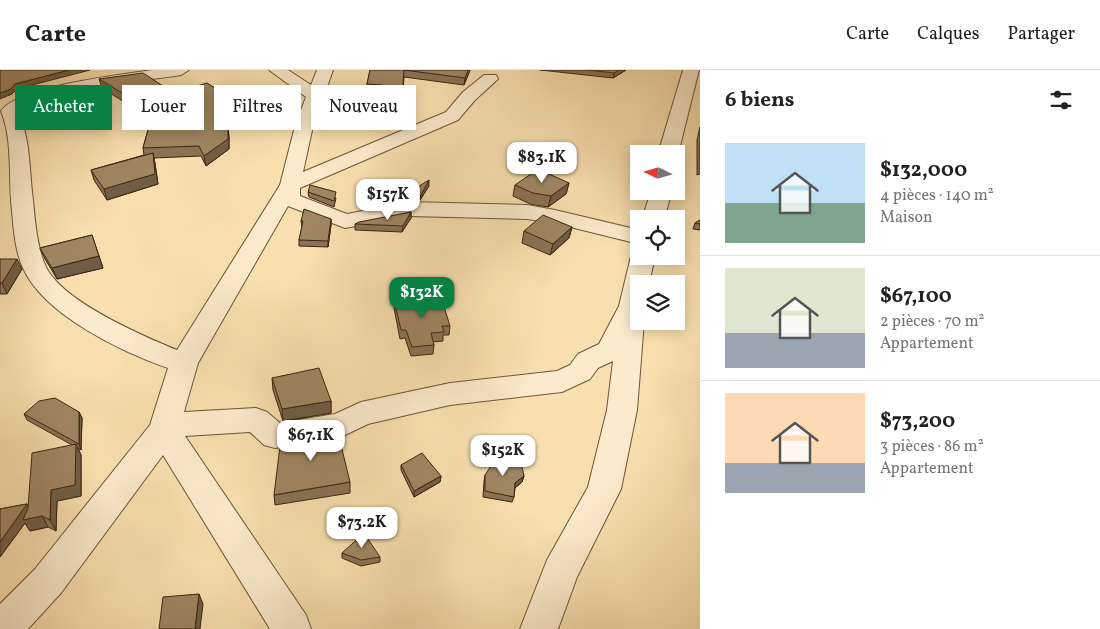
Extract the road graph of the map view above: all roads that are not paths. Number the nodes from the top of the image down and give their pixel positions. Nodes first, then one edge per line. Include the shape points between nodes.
1 (181, 70) edge
2 (277, 70) edge
3 (325, 70) edge
4 (691, 70) edge
5 (490, 79) dead end
6 (91, 85) edge
7 (319, 85) edge
8 (311, 92) edge
9 (311, 106) edge
10 (15, 108) edge
11 (15, 112) edge
12 (0, 117) edge
13 (15, 126) edge
14 (17, 130) edge
15 (670, 145) edge
16 (290, 185) junction
17 (630, 236) edge
18 (630, 310) edge
19 (630, 327) edge
20 (184, 363) junction
21 (164, 430) junction
22 (2, 629) edge
23 (292, 629) edge
24 (539, 629) edge

1 - 6 street
2 - 8 street
3 - 7 street
4 - 15 street
5 - 16 street via 452,116
9 - 16 street
10 - 12 street
11 - 13 street via 10,116
14 - 20 street via 23,170 22,200 35,269 58,297 97,322 163,357
16 - 17 street via 289,198 345,221 409,209 527,212 544,213
16 - 20 street
18 - 21 street via 609,351 588,361 580,372 562,381 450,394 361,414 341,425 275,436 256,420 182,424
19 - 24 street via 622,410 604,488 560,572
20 - 21 street
21 - 22 street via 48,580
21 - 23 street

